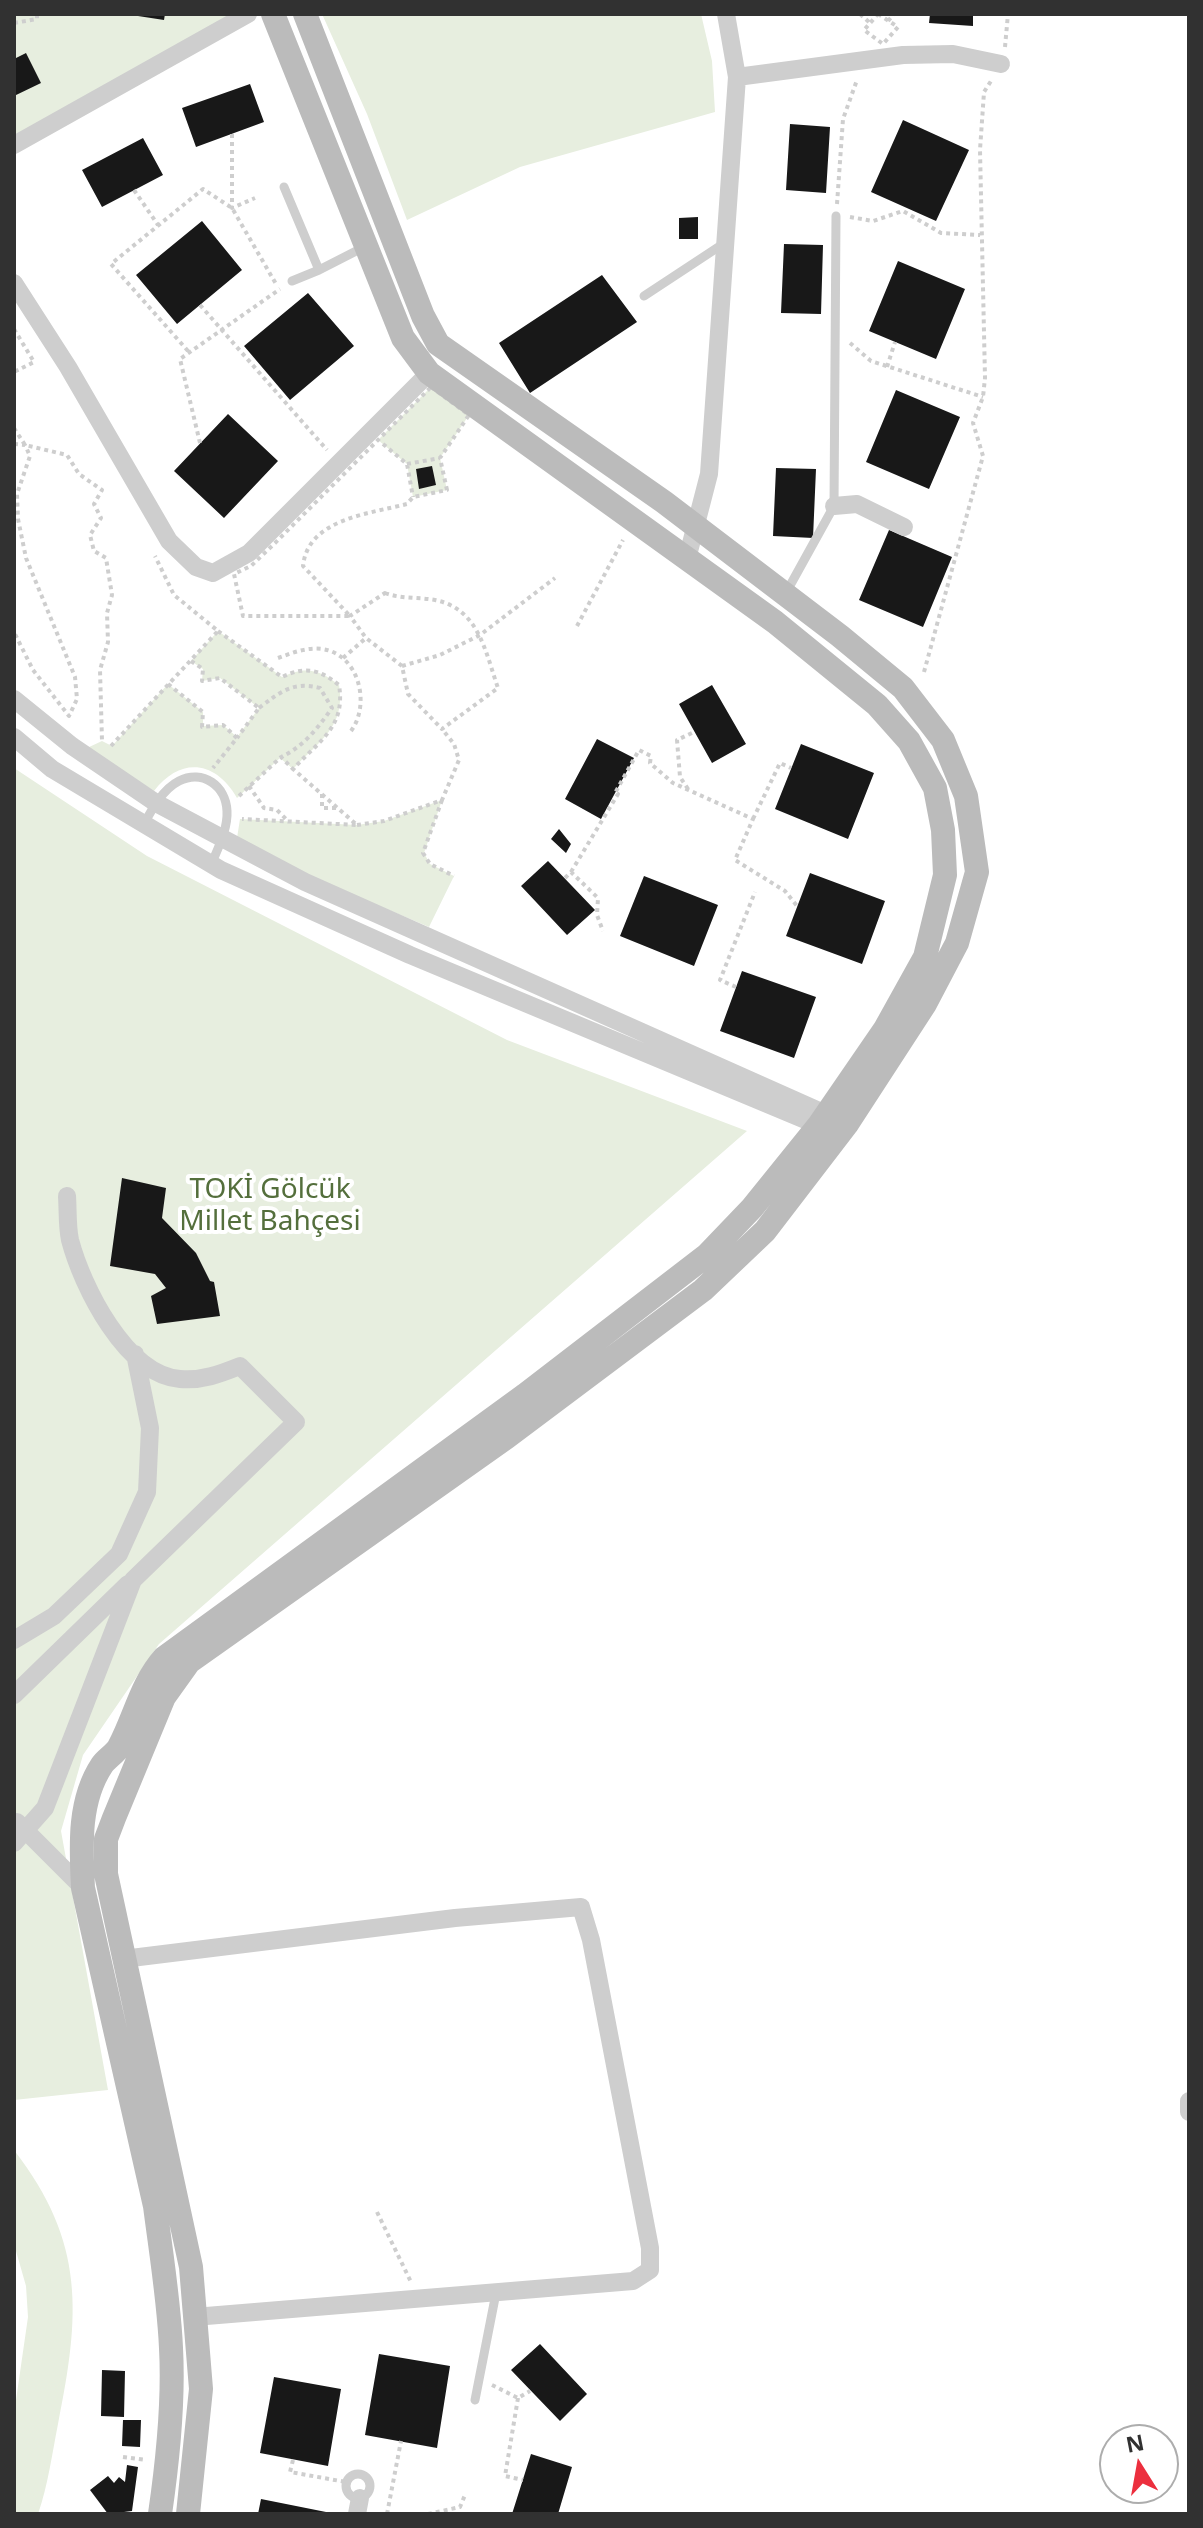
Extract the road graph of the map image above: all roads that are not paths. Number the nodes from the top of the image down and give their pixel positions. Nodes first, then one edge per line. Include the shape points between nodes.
1 (248, 14) edge
2 (273, 14) edge
3 (305, 14) edge
4 (726, 14) edge
5 (1001, 64) road end
6 (737, 77) junction
7 (14, 145) edge
8 (284, 187) dead end
9 (836, 216) road end
10 (723, 244) junction
11 (366, 246) junction
12 (319, 270) junction
13 (292, 281) road end
14 (14, 283) edge
15 (644, 296) dead end
16 (429, 373) junction
17 (834, 506) junction
18 (695, 526) junction
19 (904, 527) dead end
20 (687, 559) junction
21 (785, 594) junction
22 (14, 699) edge
23 (14, 737) edge
24 (156, 803) junction
25 (144, 824) junction
26 (222, 838) junction
27 (211, 865) junction
28 (833, 1124) junction
29 (67, 1196) dead end
30 (135, 1354) junction
31 (133, 1580) junction
32 (14, 1640) edge
33 (14, 1695) edge
34 (19, 1832) edge
35 (83, 1888) junction
36 (123, 1959) junction
37 (1189, 2101) edge
38 (1189, 2112) edge
39 (496, 2293) junction
40 (194, 2317) junction
41 (475, 2400) dead end
42 (363, 2500) edge
43 (160, 2514) edge
44 (188, 2514) edge

1 - 7 street
2 - 11 main road
3 - 18 main road via 438,344
4 - 6 street
5 - 6 street via 953,54 865,59
6 - 10 street
8 - 12 lane
9 - 17 lane
10 - 15 lane
10 - 18 street via 709,474
11 - 12 lane
11 - 16 main road via 403,338
12 - 13 lane
14 - 16 street via 169,541 196,567 213,573 249,553
16 - 20 main road
17 - 19 street via 857,504
17 - 21 lane
18 - 20 street
18 - 21 main road
20 - 28 main road via 828,661 877,705 909,741 935,788 945,875 925,957
21 - 28 main road via 903,688 943,740 966,796 977,872 957,943 925,1004
22 - 24 street
23 - 25 street via 52,769
24 - 25 lane
24 - 26 street
24 - 26 lane via 179,781 197,777 215,782 225,795 228,813
25 - 27 street
26 - 27 lane
26 - 28 street via 305,882
27 - 28 street via 422,960
28 - 35 main road via 681,1277 164,1658 88,1800 80,1841
28 - 36 main road via 765,1231 703,1290 176,1675 106,1839 106,1874
29 - 30 street via 69,1238 89,1293 118,1339
30 - 31 street via 177,1380 206,1379 240,1366 296,1422
30 - 32 street via 150,1428 147,1492 119,1554 54,1616
31 - 33 street
31 - 34 street via 45,1808
34 - 35 street
35 - 43 main road via 160,2242 171,2348 171,2423
36 - 39 street via 581,1907 618,2074 650,2270 633,2281
36 - 40 main road via 178,2196
37 - 38 street
39 - 40 street
39 - 41 lane
40 - 44 main road via 201,2389
42 - 42 lane via 349,2494 346,2482 351,2475 369,2479

